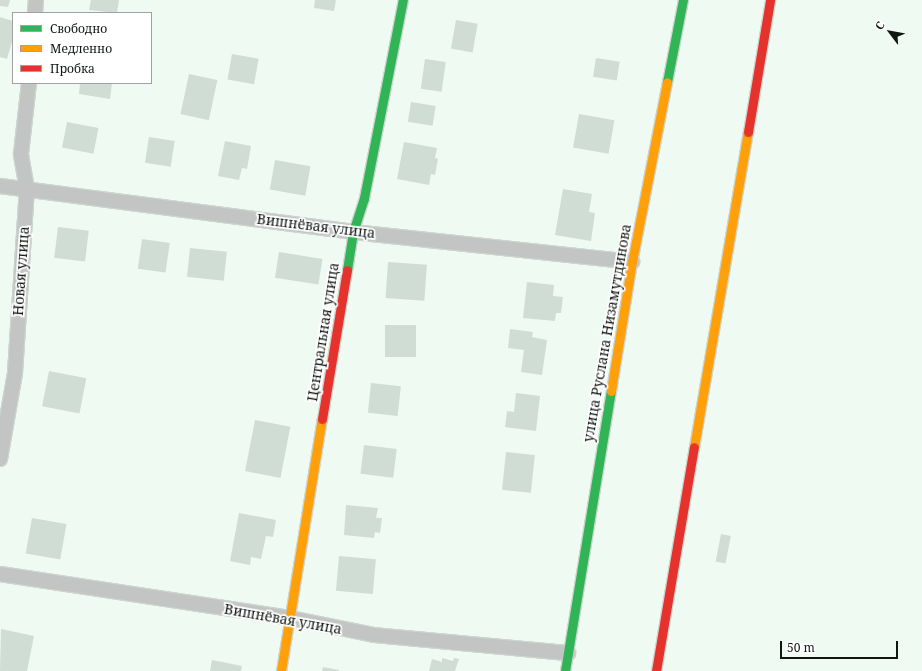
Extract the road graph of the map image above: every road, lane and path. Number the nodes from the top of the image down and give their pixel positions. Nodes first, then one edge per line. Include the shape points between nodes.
1 (36, 0) edge
2 (403, 0) edge
3 (683, 0) edge
4 (770, 0) edge
5 (35, 12) edge
6 (28, 84) edge
7 (0, 186) edge
8 (27, 189) junction
9 (353, 232) junction
10 (632, 262) junction
11 (0, 459) edge
12 (0, 574) edge
13 (290, 618) junction
14 (568, 653) junction
15 (281, 671) edge
16 (565, 671) edge
17 (656, 671) edge

1 - 5 street
2 - 9 street, Центральная улица via 364,198
3 - 10 street, улица Руслана Низамутдинова
4 - 17 street
6 - 8 street, Новая улица via 21,154
7 - 8 street, Вишнёвая улица
8 - 9 street, Вишнёвая улица
8 - 11 street, Новая улица via 15,374
9 - 10 street, Вишнёвая улица
9 - 13 street, Центральная улица
10 - 14 street, улица Руслана Низамутдинова
12 - 13 street, Вишнёвая улица
13 - 14 street, Вишнёвая улица via 374,635
13 - 15 street, Центральная улица
14 - 16 street, улица Руслана Низамутдинова

